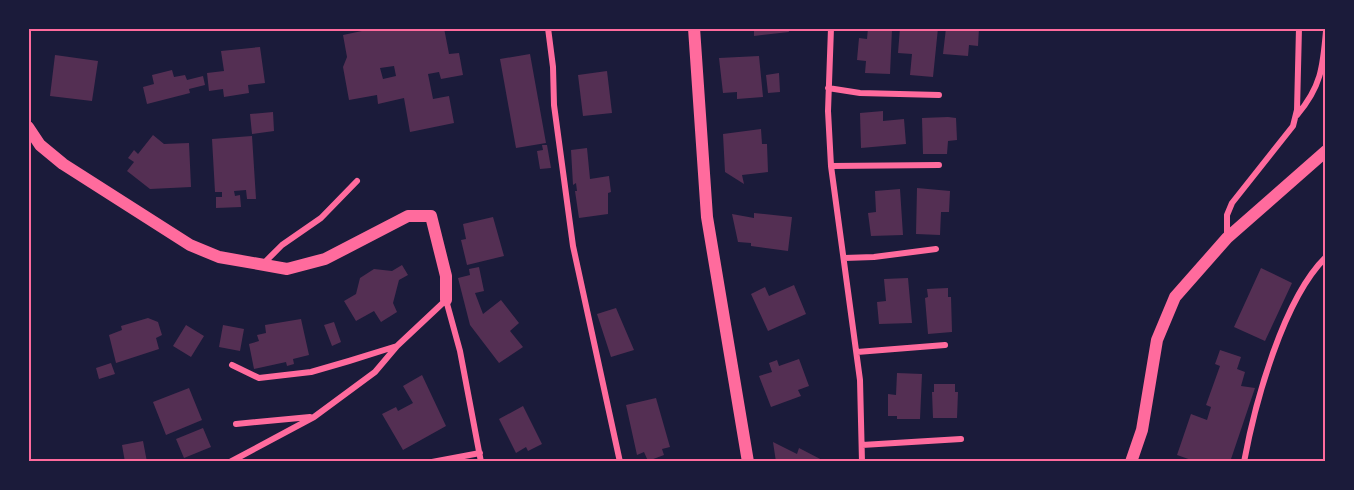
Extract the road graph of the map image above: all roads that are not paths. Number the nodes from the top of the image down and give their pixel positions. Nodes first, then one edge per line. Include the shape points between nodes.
1 (548, 28) edge
2 (694, 28) edge
3 (831, 28) edge
4 (1299, 28) edge
5 (1326, 31) edge
6 (828, 88) junction
7 (939, 95) dead end
8 (1295, 118) junction
9 (28, 128) edge
10 (1326, 151) edge
11 (939, 165) dead end
12 (831, 166) junction
13 (357, 181) dead end
14 (1227, 238) junction
15 (936, 249) dead end
16 (1326, 257) edge
17 (844, 258) junction
18 (264, 263) junction
19 (446, 300) junction
20 (945, 345) dead end
21 (397, 346) junction
22 (857, 352) junction
23 (232, 366) dead end
24 (314, 417) junction
25 (236, 424) dead end
26 (961, 439) dead end
27 (862, 445) junction
28 (480, 453) junction
29 (230, 462) edge
30 (432, 462) edge
31 (481, 462) edge
32 (620, 462) edge
33 (748, 462) edge
34 (862, 462) edge
35 (1131, 462) edge
36 (1244, 462) edge

1 - 32 street via 573,246
2 - 33 main road via 707,217
3 - 6 street
4 - 8 street
5 - 8 street via 1323,65 1313,97
6 - 7 street
6 - 12 street
8 - 14 street via 1284,141 1232,203 1227,215
9 - 18 main road via 40,145 63,164 190,245 219,257
10 - 14 main road
11 - 12 street
12 - 17 street
13 - 18 street via 321,218
14 - 35 main road via 1190,278 1165,316 1142,430
15 - 17 street
16 - 36 street via 1299,295 1268,367
17 - 22 street
18 - 19 main road via 287,269 325,259 408,216 431,216 446,276
19 - 21 street
19 - 28 street
20 - 22 street
21 - 23 street via 311,372 259,378
21 - 24 street via 375,372
22 - 27 street
24 - 25 street
24 - 29 street
26 - 27 street
27 - 34 street
28 - 30 street
28 - 31 street

